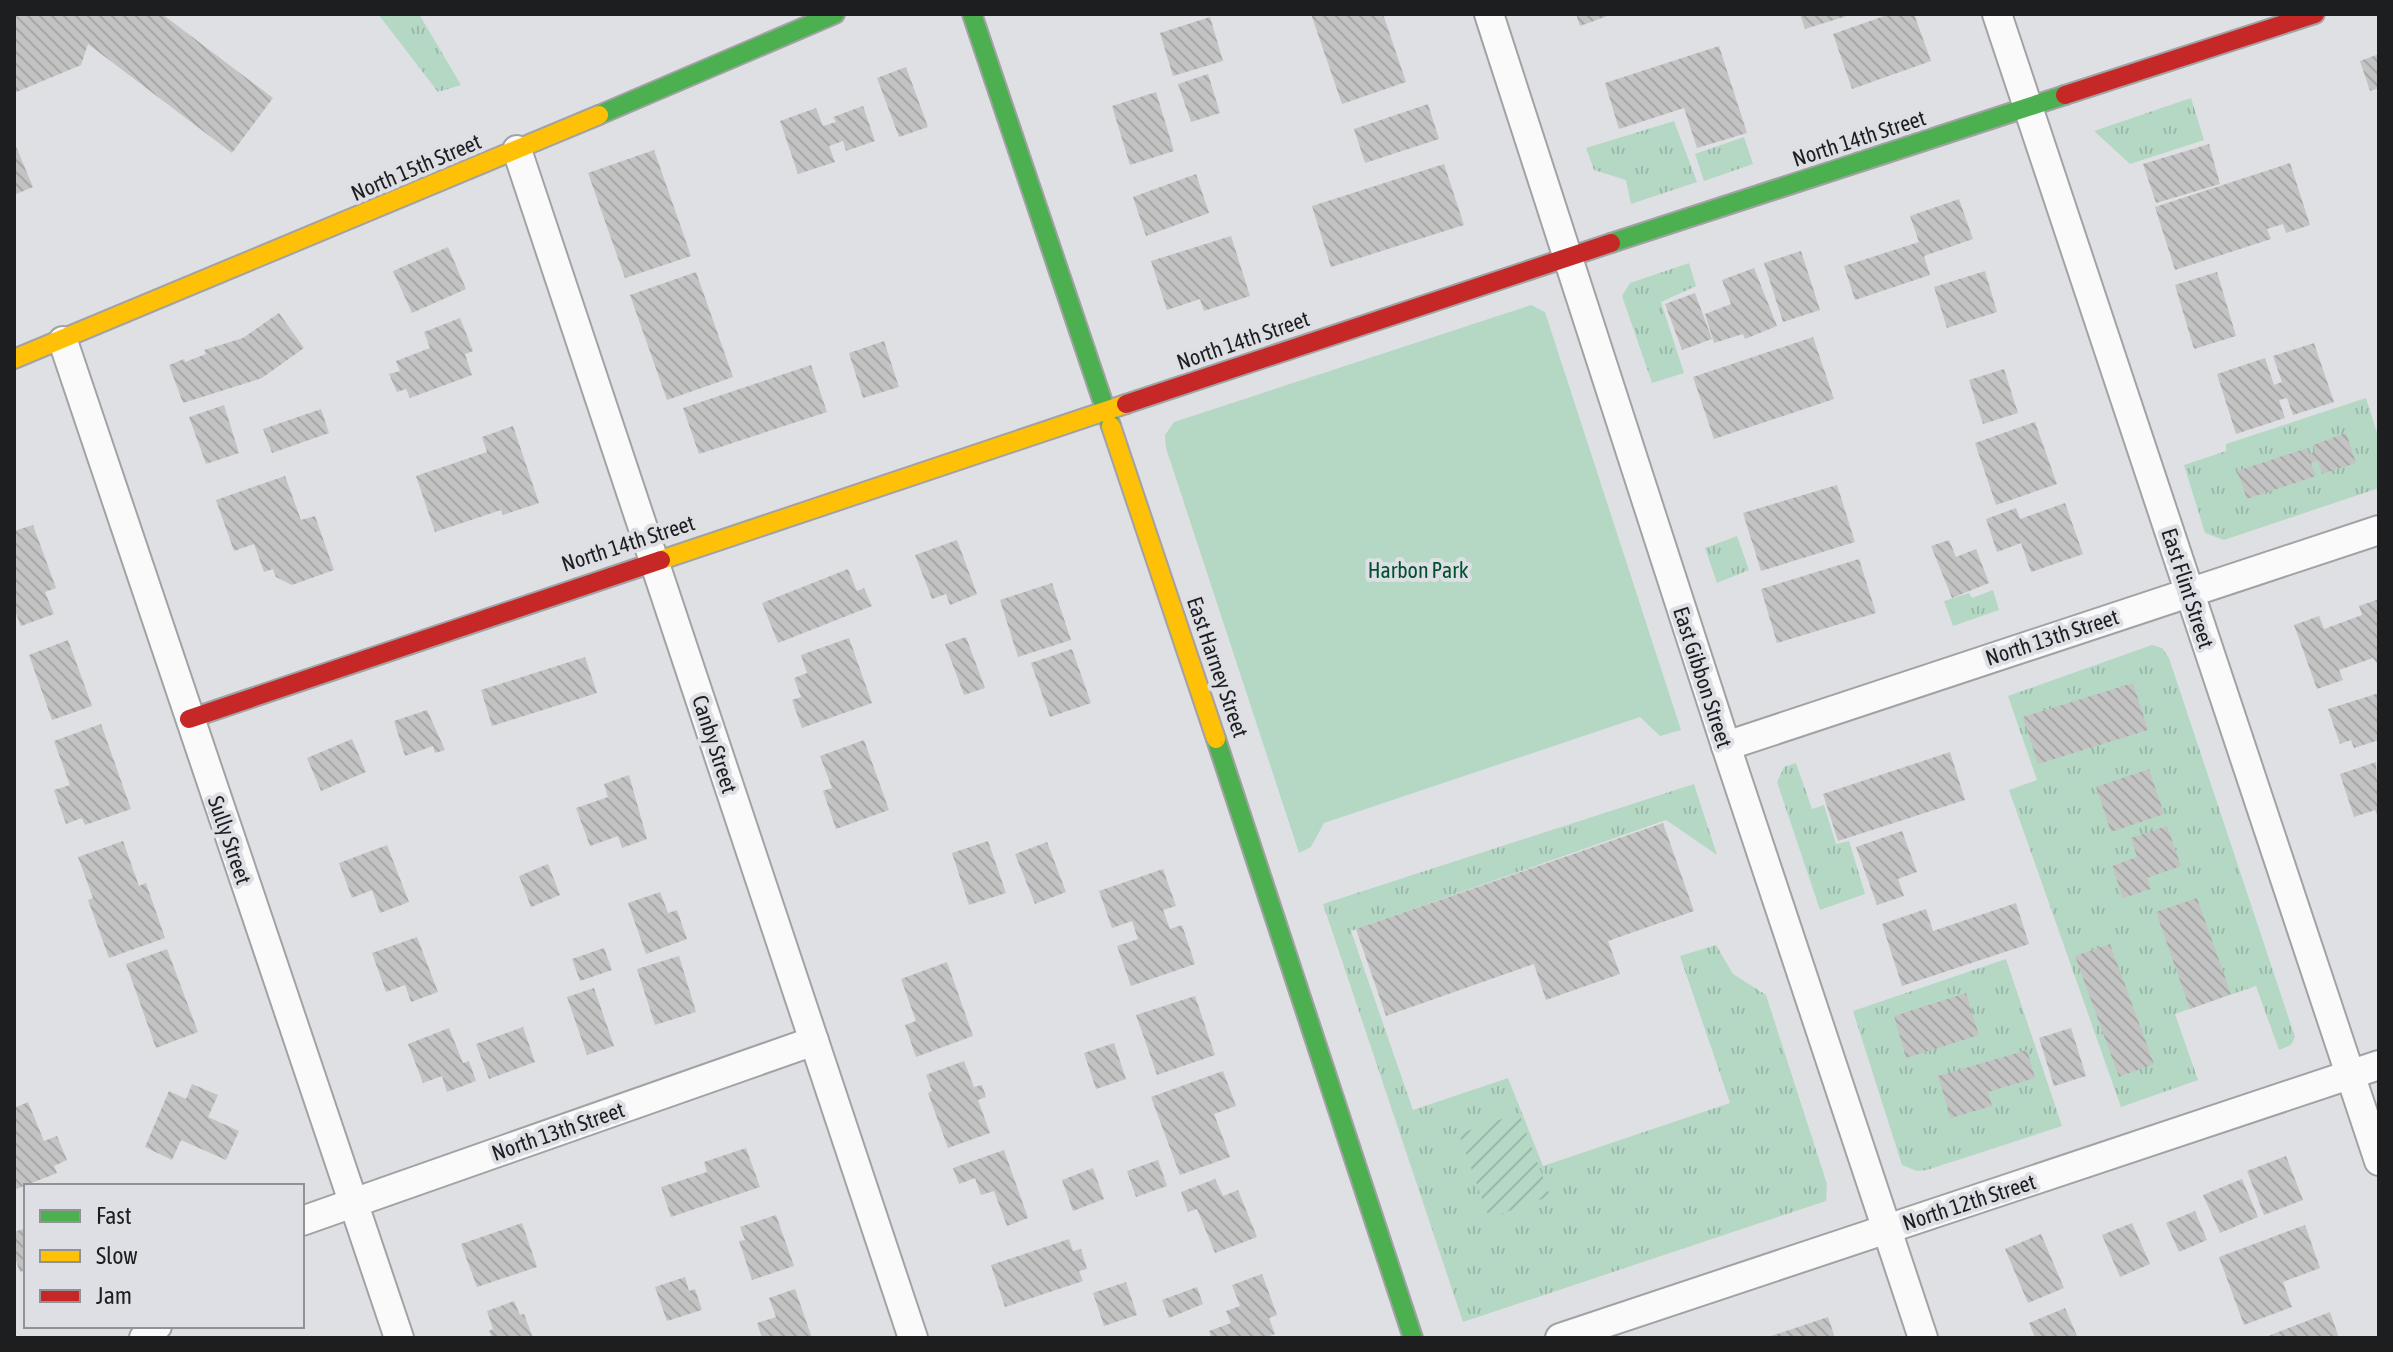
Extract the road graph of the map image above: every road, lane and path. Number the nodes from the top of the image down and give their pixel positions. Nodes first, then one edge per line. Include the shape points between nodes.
1 (835, 14) edge
2 (972, 14) edge
3 (1489, 14) edge
4 (1997, 14) edge
5 (2315, 14) edge
6 (2028, 108) junction
7 (517, 150) junction
8 (1567, 259) junction
9 (63, 341) junction
10 (14, 359) edge
11 (1107, 412) junction
12 (2379, 530) edge
13 (654, 560) junction
14 (2189, 591) junction
15 (189, 719) junction
16 (1726, 746) junction
17 (814, 1041) junction
18 (2379, 1065) edge
19 (2350, 1075) junction
20 (2379, 1161) edge
21 (351, 1200) junction
22 (304, 1220) edge
23 (1887, 1229) junction
24 (399, 1338) edge
25 (913, 1338) edge
26 (1413, 1338) edge
27 (1560, 1338) edge
28 (1923, 1338) edge

1 - 7 main road, North 15th Street
2 - 11 main road, East Harney Street
3 - 8 street, East Gibbon Street
4 - 6 street, East Flint Street
5 - 6 main road, North 14th Street
6 - 8 main road, North 14th Street
6 - 14 street, East Flint Street
7 - 9 main road, North 15th Street
7 - 13 street, Canby Street
8 - 11 main road, North 14th Street
8 - 16 street, East Gibbon Street
9 - 10 main road, North 15th Street
9 - 15 street, Sully Street
11 - 13 main road, North 14th Street
11 - 26 main road, East Harney Street
12 - 14 street, North 13th Street
13 - 15 main road, North 14th Street
13 - 17 street, Canby Street
14 - 16 street, North 13th Street
14 - 19 street, East Flint Street
15 - 21 street, Sully Street
16 - 23 street, East Gibbon Street
17 - 21 street, North 13th Street via 576,1127
17 - 25 street, Canby Street
18 - 19 street, North 12th Street
19 - 20 street, East Flint Street
19 - 23 street, North 12th Street
21 - 22 street, North 13th Street
21 - 24 street, Sully Street
23 - 27 street, North 12th Street
23 - 28 street, East Gibbon Street

